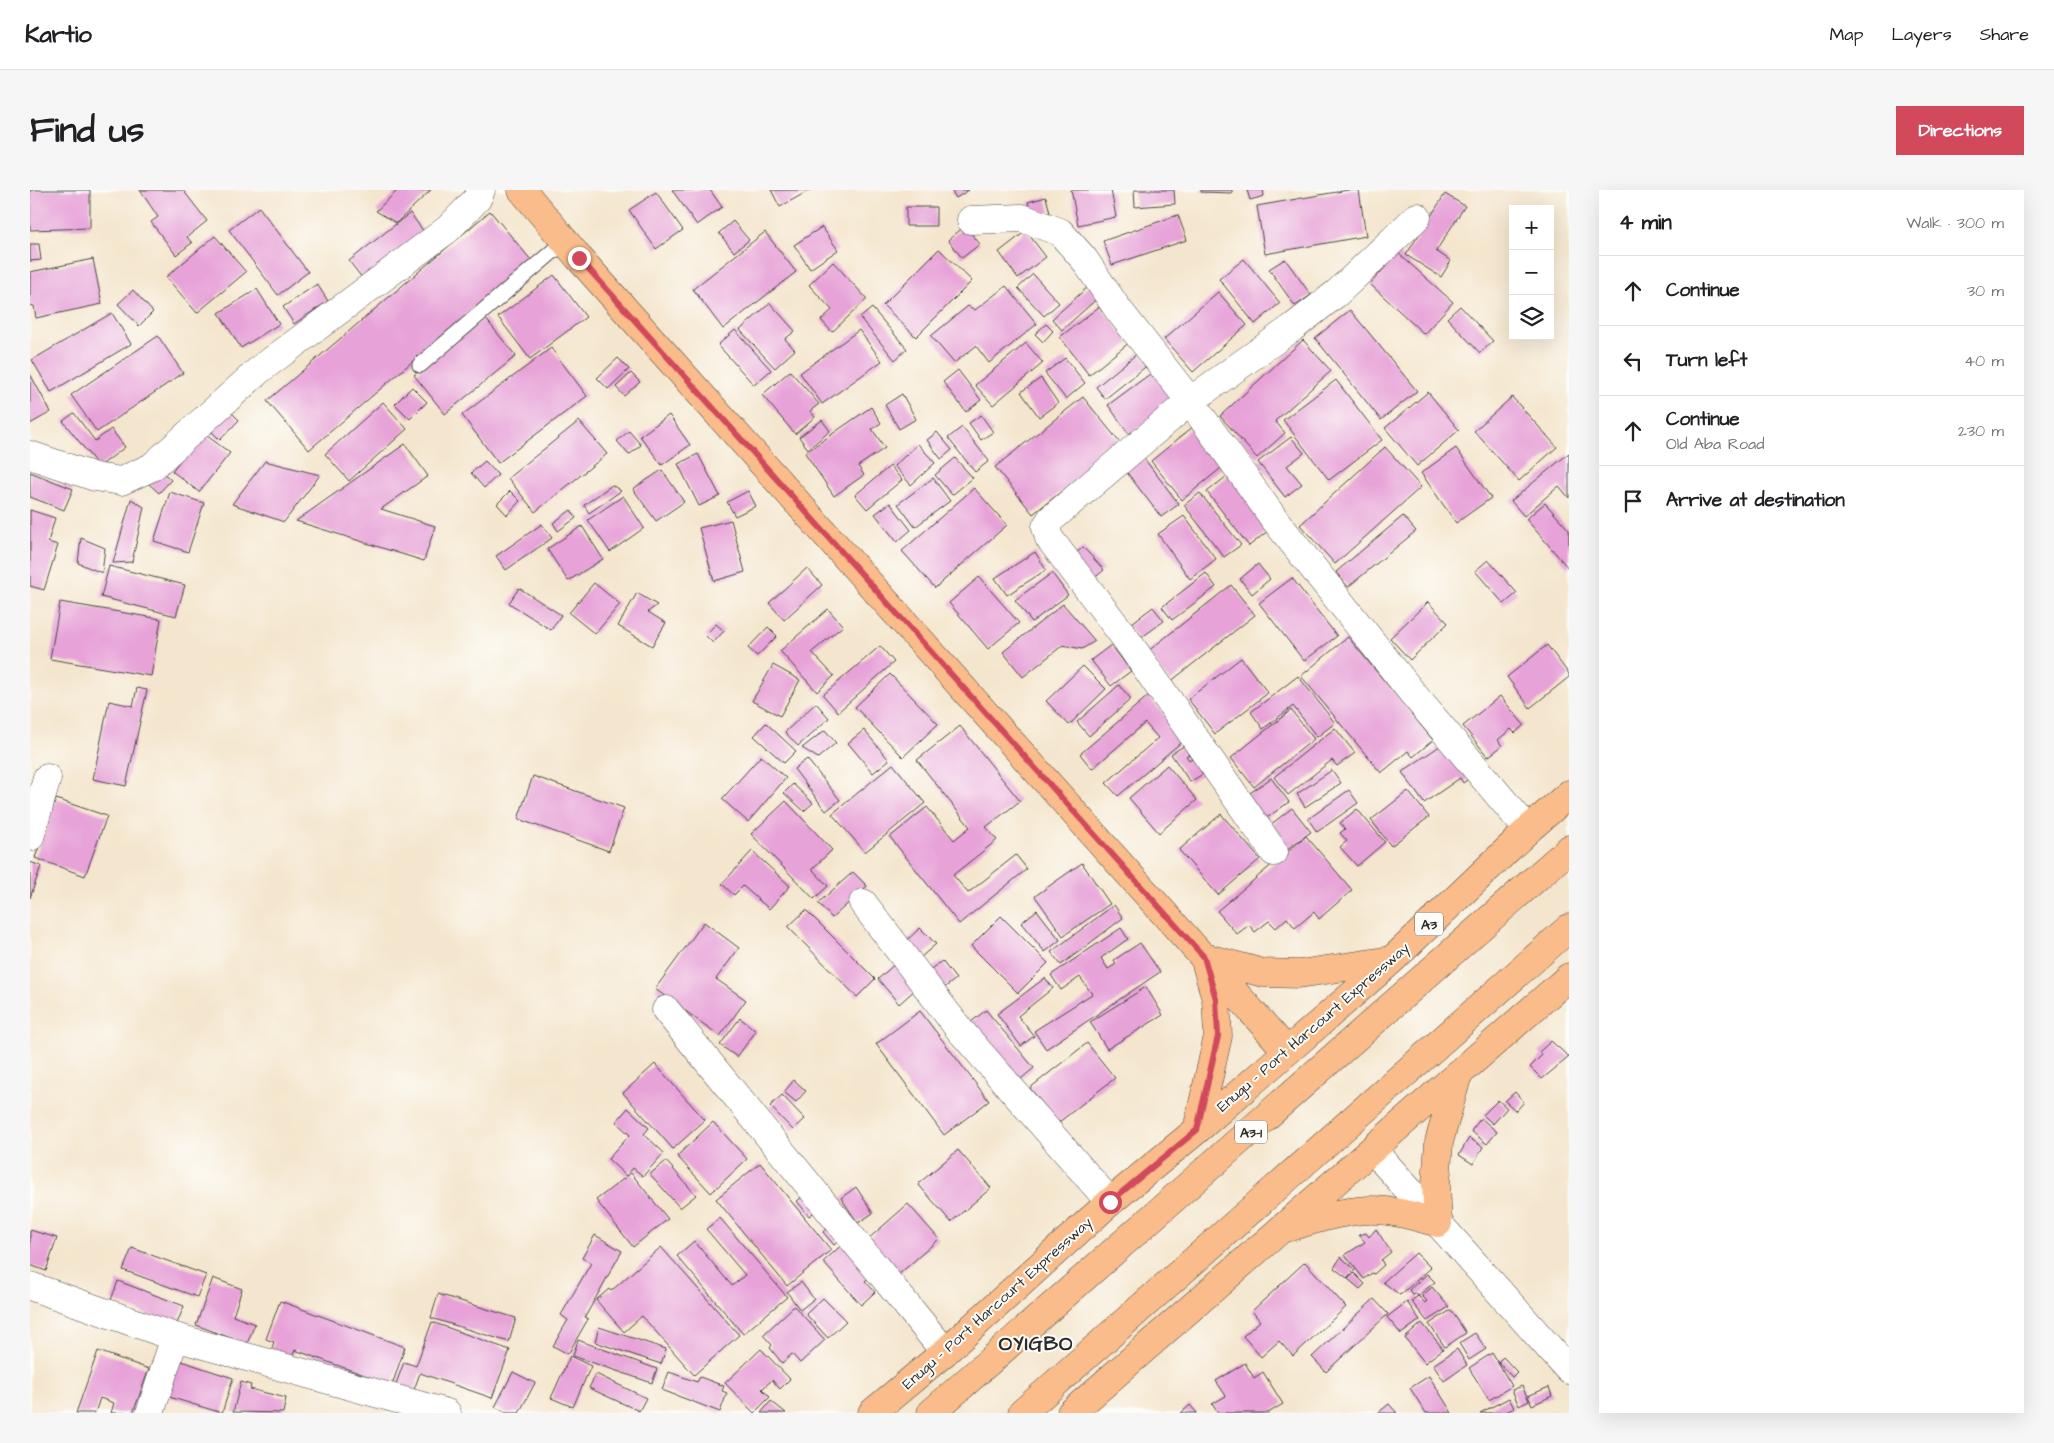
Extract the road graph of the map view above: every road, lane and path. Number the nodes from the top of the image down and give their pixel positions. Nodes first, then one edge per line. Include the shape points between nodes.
1 (481, 190) edge
2 (522, 190) edge
3 (1417, 217) dead end
4 (971, 220) dead end
5 (565, 241) junction
6 (420, 365) dead end
7 (1190, 401) junction
8 (30, 455) edge
9 (46, 778) dead end
10 (1569, 794) edge
11 (1528, 830) junction
12 (30, 837) edge
13 (1569, 850) edge
14 (1274, 852) dead end
15 (863, 903) dead end
16 (1569, 928) edge
17 (1204, 957) junction
18 (1392, 960) junction
19 (1569, 977) edge
20 (666, 1010) dead end
21 (1287, 1051) junction
22 (1458, 1074) junction
23 (1197, 1130) junction
24 (1373, 1150) junction
25 (1110, 1202) junction
26 (1438, 1223) junction
27 (1283, 1228) junction
28 (30, 1286) edge
29 (176, 1338) junction
30 (944, 1352) junction
31 (1569, 1370) edge
32 (150, 1413) edge
33 (447, 1413) edge
34 (872, 1413) edge
35 (931, 1413) edge
36 (1022, 1413) edge
37 (1071, 1413) edge

1 - 8 street via 477,199 448,229 258,371 152,468 121,481 95,477
2 - 5 main road
3 - 7 street via 1337,293
4 - 7 street via 1022,218 1060,232 1084,259 1117,308
5 - 6 lane
5 - 17 main road
7 - 11 street via 1281,528 1414,695
7 - 14 street via 1051,519 1046,527 1053,544 1126,639
9 - 12 street
10 - 11 main road, Enugu - Port Harcourt Expressway / A3
11 - 18 main road, Enugu - Port Harcourt Expressway / A3
13 - 35 main road, A3-1
15 - 25 street via 959,1029
16 - 36 main road
17 - 18 main road via 1263,973 1299,974
17 - 21 main road
17 - 23 main road via 1216,999 1218,1036
18 - 21 main road, Enugu - Port Harcourt Expressway / A3
19 - 22 main road
20 - 30 street
21 - 23 main road, Enugu - Port Harcourt Expressway / A3-1
22 - 24 main road
22 - 26 main road via 1439,1142
23 - 25 main road, Enugu - Port Harcourt Expressway / A3-1
24 - 26 street
24 - 27 main road
25 - 30 main road, Enugu - Port Harcourt Expressway / A3-1
26 - 27 main road via 1371,1210 1340,1213
26 - 31 street
27 - 37 main road
28 - 29 street
29 - 32 street
29 - 33 street
30 - 34 main road, Enugu - Port Harcourt Expressway / A3-1

